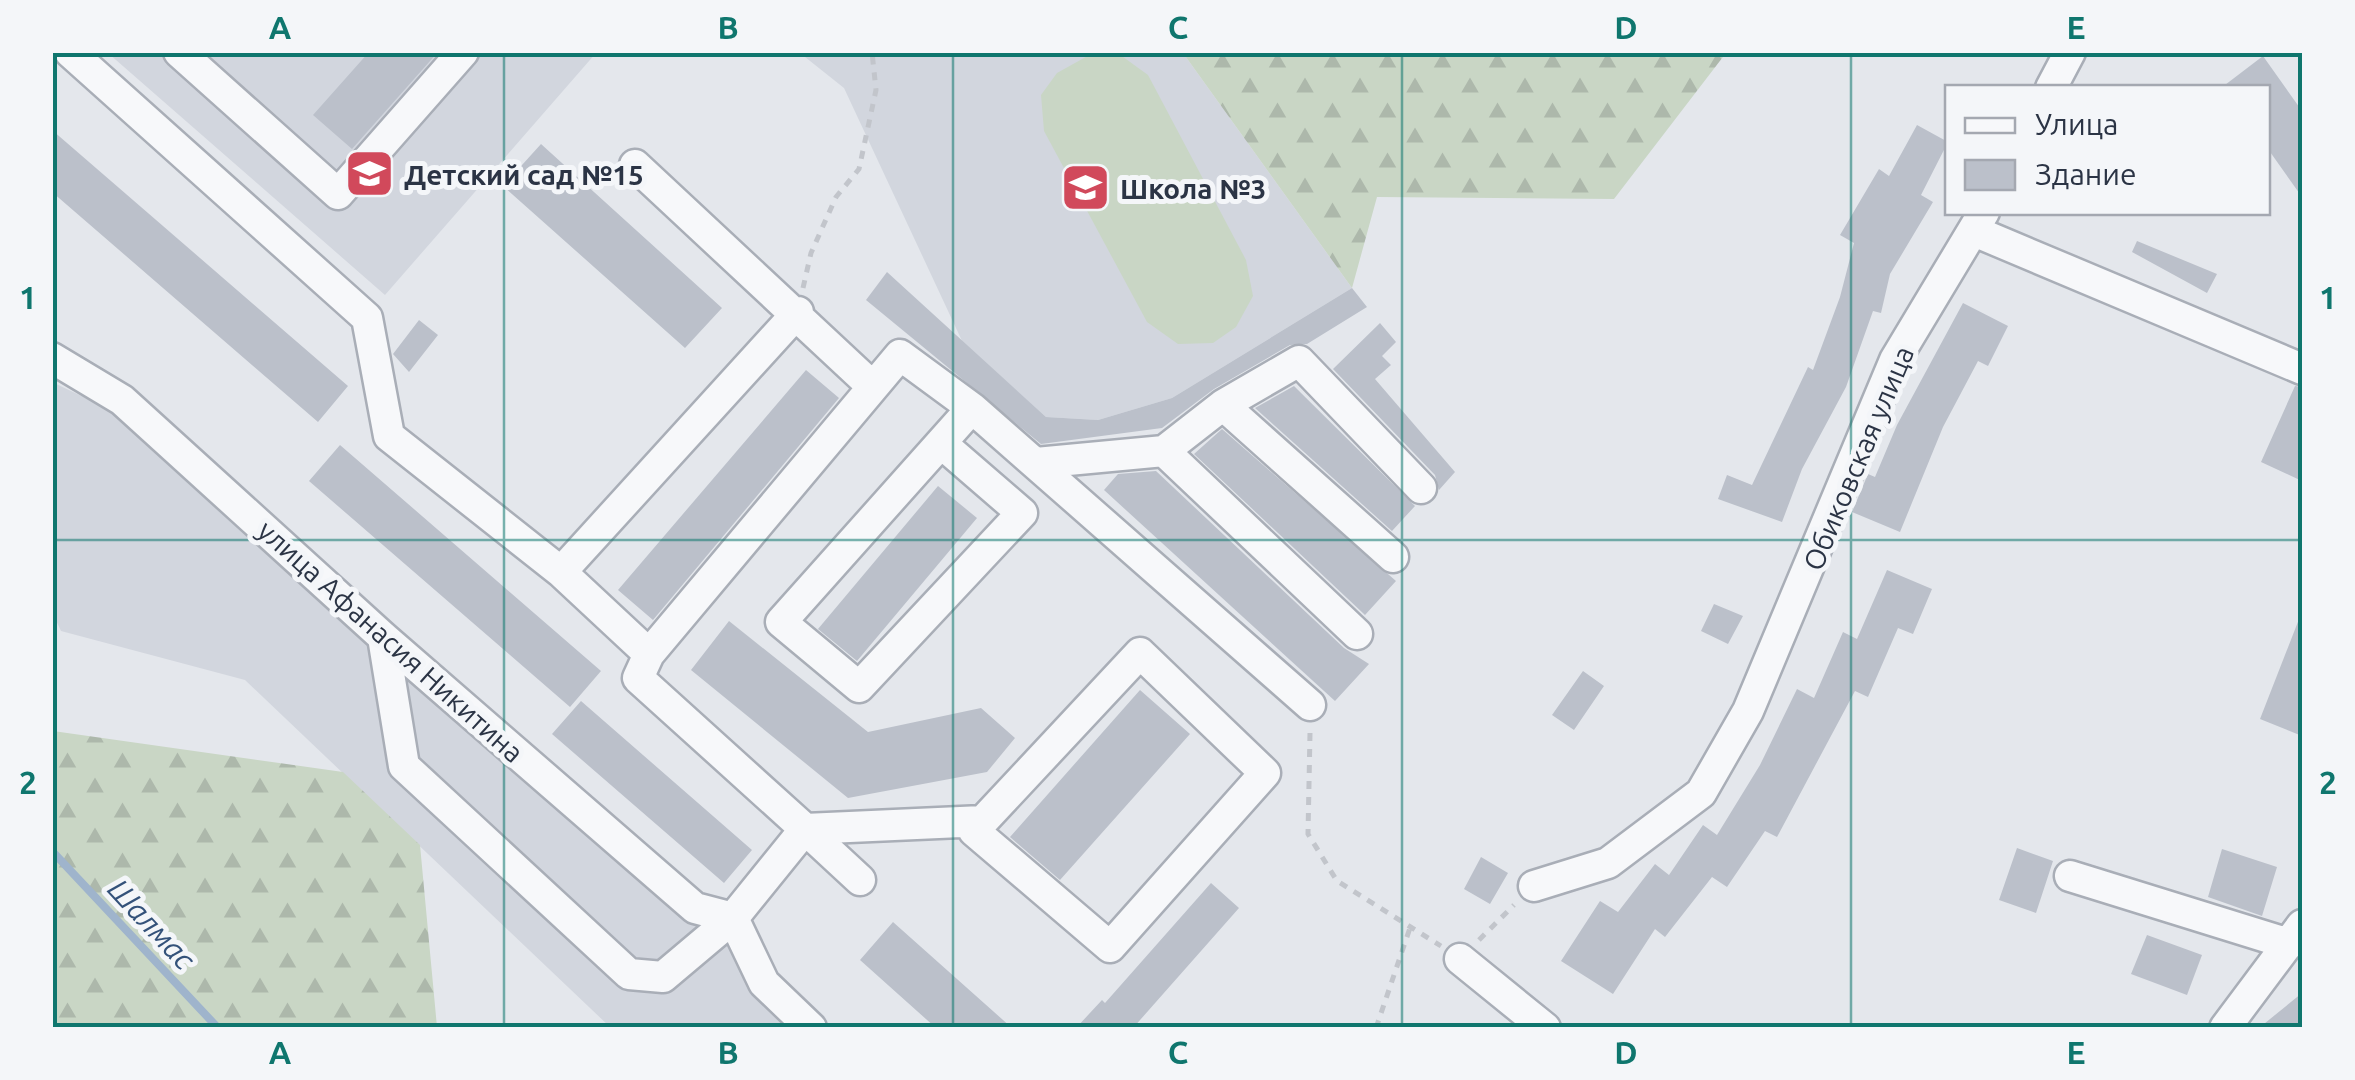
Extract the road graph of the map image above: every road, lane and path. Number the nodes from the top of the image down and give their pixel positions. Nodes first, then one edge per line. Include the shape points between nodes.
1 (70, 52) edge
2 (180, 52) edge
3 (463, 52) edge
4 (872, 52) edge
5 (2070, 52) edge
6 (2053, 85) edge
7 (635, 165) dead end
8 (1979, 222) edge
9 (798, 312) junction
10 (52, 358) edge
11 (2302, 368) edge
12 (873, 387) junction
13 (1224, 405) junction
14 (972, 408) junction
15 (942, 443) junction
16 (1164, 450) junction
17 (1036, 463) junction
18 (1421, 488) dead end
19 (1392, 557) dead end
20 (560, 572) junction
21 (1357, 634) dead end
22 (383, 637) junction
23 (649, 654) junction
24 (1310, 704) joint
25 (982, 821) junction
26 (806, 829) junction
27 (2070, 876) dead end
28 (860, 880) dead end
29 (1534, 886) joint
30 (732, 918) junction
31 (2296, 934) edge
32 (1460, 959) joint
33 (2232, 1025) edge
34 (811, 1028) edge
35 (1376, 1028) edge
36 (1545, 1028) edge

1 - 20 street via 367,318 389,436
2 - 3 street via 338,194
4 - 9 path via 876,90 860,169 836,196 811,254
5 - 6 street
7 - 9 street
8 - 11 street
8 - 29 street, Обиковская улица via 1895,360 1748,711 1701,792 1608,863
9 - 12 street
9 - 20 street
10 - 22 street, улица Афанасия Никитина via 122,400
12 - 14 street via 900,355
12 - 23 street
13 - 16 street
13 - 18 street via 1299,361
13 - 19 street
14 - 15 street
14 - 17 street
15 - 15 street via 781,622 859,687 1022,513
16 - 17 street
16 - 21 street
17 - 24 street
20 - 23 street
22 - 30 street, улица Афанасия Никитина via 695,908
22 - 30 street via 404,766 629,974 663,977
23 - 26 street via 638,678
24 - 35 path via 1308,834 1337,882 1410,924
25 - 25 street via 1140,654 1266,772 1110,947 974,831
25 - 26 street
26 - 28 street
26 - 30 street
27 - 31 street
29 - 32 path
30 - 34 street via 764,983
31 - 33 street
32 - 36 street

